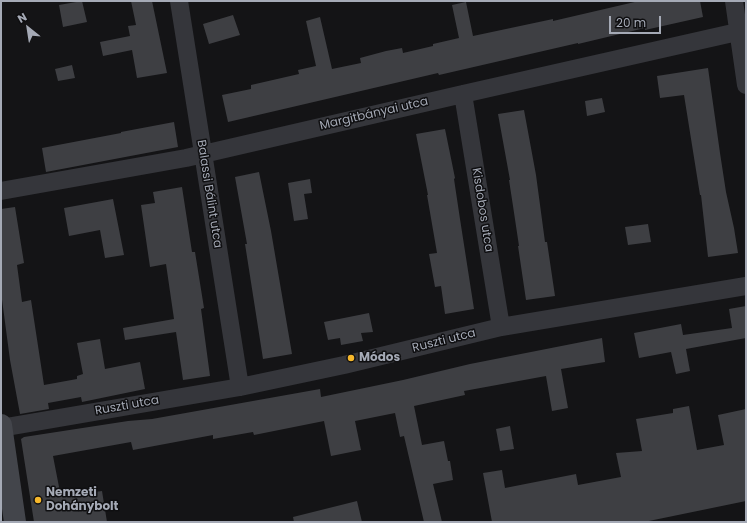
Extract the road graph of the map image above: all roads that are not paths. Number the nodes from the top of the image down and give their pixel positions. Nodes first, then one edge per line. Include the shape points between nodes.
1 (179, 1) edge
2 (734, 1) edge
3 (742, 30) edge
4 (746, 84) edge
5 (463, 94) junction
6 (203, 155) junction
7 (1, 191) edge
8 (746, 286) edge
9 (501, 327) junction
10 (240, 387) junction
11 (1, 425) edge
12 (1, 428) edge
13 (15, 522) edge

1 - 6 street, Balassi Bálint utca
2 - 3 street
3 - 4 street
3 - 5 street, Margitbányai utca
5 - 6 street, Margitbányai utca
5 - 9 street, Kisdobos utca
6 - 7 street, Margitbányai utca
6 - 10 street, Balassi Bálint utca
8 - 9 street, Ruszti utca
9 - 10 street, Ruszti utca
10 - 12 street, Ruszti utca
11 - 12 street
12 - 13 street

